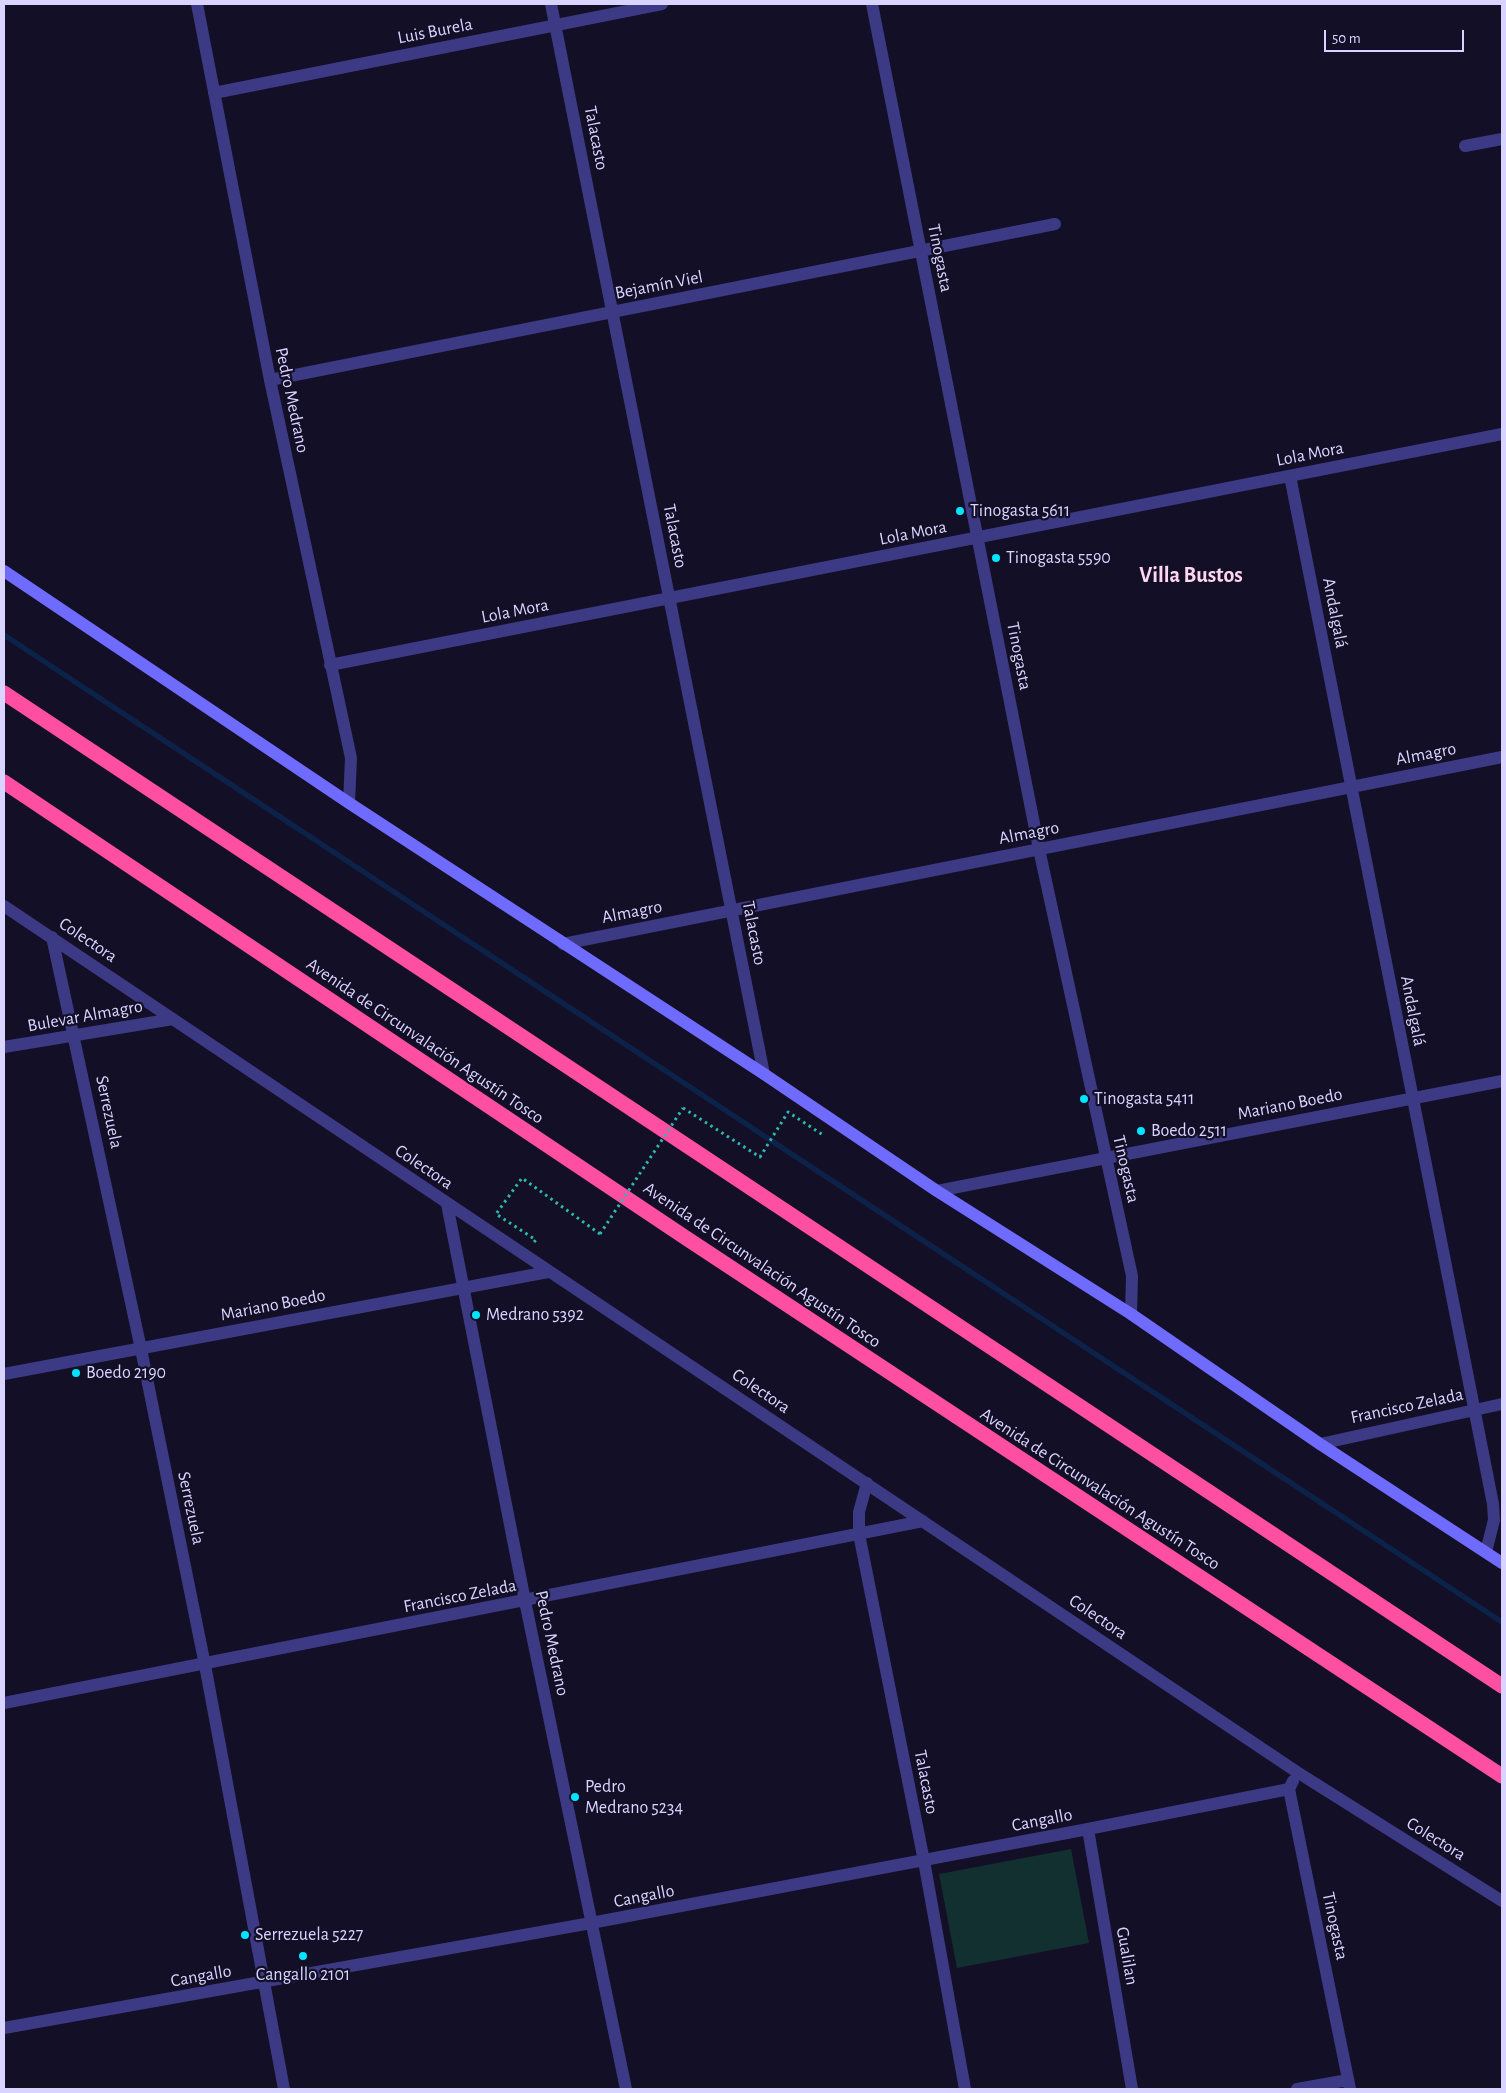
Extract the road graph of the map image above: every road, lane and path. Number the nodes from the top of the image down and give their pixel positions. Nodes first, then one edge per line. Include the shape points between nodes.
1 (197, 4) edge
2 (551, 4) edge
3 (662, 4) edge
4 (872, 4) edge
5 (556, 25) junction
6 (214, 92) junction
7 (1502, 139) edge
8 (1466, 146) dead end
9 (1055, 224) dead end
10 (921, 250) junction
11 (612, 312) junction
12 (270, 380) junction
13 (1502, 434) edge
14 (1290, 476) junction
15 (978, 538) junction
16 (4, 571) edge
17 (669, 599) junction
18 (330, 665) junction
19 (4, 693) edge
20 (1502, 757) edge
21 (4, 782) edge
22 (1351, 787) junction
23 (349, 803) junction
24 (1039, 849) junction
25 (4, 906) edge
26 (731, 910) junction
27 (52, 937) junction
28 (563, 944) junction
29 (173, 1018) junction
30 (75, 1035) junction
31 (4, 1047) edge
32 (764, 1074) junction
33 (1502, 1080) edge
34 (1413, 1098) junction
35 (823, 1135) dead end
36 (1105, 1158) junction
37 (937, 1192) junction
38 (447, 1204) junction
39 (536, 1240) dead end
40 (548, 1272) junction
41 (463, 1286) junction
42 (1131, 1314) junction
43 (141, 1349) junction
44 (4, 1374) edge
45 (1502, 1404) edge
46 (1475, 1409) junction
47 (1320, 1444) junction
48 (867, 1483) junction
49 (923, 1521) junction
50 (859, 1534) junction
51 (1486, 1552) junction
52 (1502, 1563) edge
53 (525, 1601) junction
54 (205, 1664) junction
55 (1502, 1686) edge
56 (4, 1703) edge
57 (1297, 1772) junction
58 (1502, 1776) edge
59 (1289, 1789) junction
60 (1088, 1829) junction
61 (924, 1861) junction
62 (1502, 1901) edge
63 (591, 1923) junction
64 (264, 1982) junction
65 (4, 2028) edge
66 (1349, 2084) edge
67 (284, 2089) edge
68 (626, 2089) edge
69 (965, 2089) edge
70 (1132, 2089) edge
71 (1297, 2089) edge

1 - 6 street, Pedro Medrano
2 - 5 street, Talacasto
3 - 5 street, Luis Burela
4 - 10 street, Tinogasta
5 - 6 street, Luis Burela
5 - 11 street, Talacasto
6 - 12 street, Pedro Medrano
7 - 8 street
9 - 10 street, Bejamín Viel
10 - 11 street, Bejamín Viel
10 - 15 street, Tinogasta
11 - 12 street, Bejamín Viel
11 - 17 street, Talacasto
12 - 18 street, Pedro Medrano
13 - 14 street, Lola Mora
14 - 15 street, Lola Mora
14 - 22 street, Andalgalá
15 - 17 street, Lola Mora
15 - 24 street, Tinogasta
16 - 23 street
17 - 18 street, Lola Mora
17 - 26 street, Talacasto
18 - 23 street, Pedro Medrano via 351,758
19 - 55 highway
20 - 22 street, Almagro
21 - 58 highway, Avenida de Circunvalación Agustín Tosco via 702,1249
22 - 24 street, Almagro
22 - 34 street, Andalgalá
23 - 28 street
24 - 26 street, Almagro
24 - 36 street, Tinogasta
25 - 27 street, Colectora
26 - 28 street, Almagro
26 - 32 street, Talacasto
27 - 29 street, Colectora
27 - 30 street, Serrezuela
28 - 32 street
29 - 30 street, Bulevar Almagro
29 - 38 street, Colectora
30 - 31 street, Bulevar Almagro
30 - 43 street, Serrezuela
32 - 37 street
33 - 34 street, Mariano Boedo
34 - 36 street, Mariano Boedo
34 - 46 street, Andalgalá
35 - 39 path, bridge via 788,1112 760,1157 683,1108 600,1234 522,1178 496,1214
36 - 37 street, Mariano Boedo
36 - 42 street, Tinogasta via 1132,1276
37 - 42 street
38 - 40 street, Colectora
38 - 41 street, Pedro Medrano
40 - 41 street, Mariano Boedo
40 - 48 street, Colectora
41 - 43 street, Mariano Boedo
41 - 53 street, Pedro Medrano
42 - 47 street
43 - 44 street, Mariano Boedo
43 - 54 street, Serrezuela
45 - 46 street, Francisco Zelada
46 - 47 street, Francisco Zelada
46 - 51 street, Andalgalá via 1493,1504 1494,1520
47 - 51 street
48 - 49 street, Colectora
48 - 50 street, Talacasto via 859,1512
49 - 50 street, Francisco Zelada
49 - 57 street, Colectora
50 - 53 street, Francisco Zelada
50 - 61 street, Talacasto
51 - 52 street
53 - 54 street, Francisco Zelada
53 - 63 street, Pedro Medrano
54 - 56 street, Francisco Zelada
54 - 64 street, Serrezuela
57 - 59 street
57 - 62 street, Colectora
59 - 60 street, Cangallo
59 - 66 street, Tinogasta
60 - 61 street, Cangallo
60 - 70 street, Gualilan
61 - 63 street, Cangallo
61 - 69 street, Talacasto
63 - 64 street, Cangallo
63 - 68 street, Pedro Medrano
64 - 65 street, Cangallo
64 - 67 street, Serrezuela
66 - 71 street

